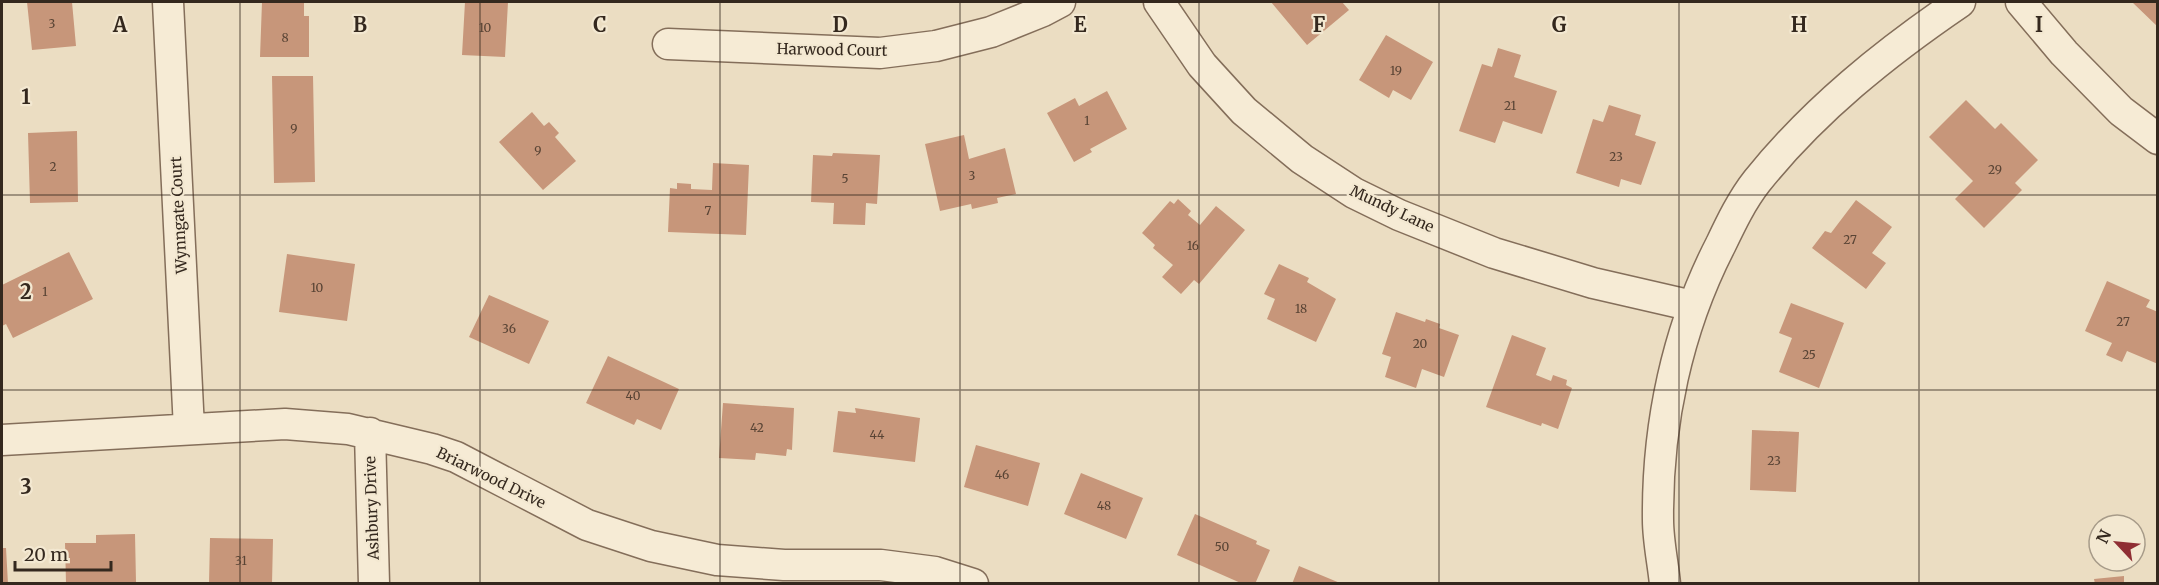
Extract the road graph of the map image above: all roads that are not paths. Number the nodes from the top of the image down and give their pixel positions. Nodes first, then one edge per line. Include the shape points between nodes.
1 (168, 2) edge
2 (1060, 2) edge
3 (1159, 2) edge
4 (1960, 2) edge
5 (2021, 2) edge
6 (668, 44) dead end
7 (2157, 139) edge
8 (1693, 306) junction
9 (189, 429) junction
10 (370, 433) junction
11 (2, 440) edge
12 (374, 584) edge
13 (973, 584) edge
14 (1665, 584) edge

1 - 9 street, Wynngate Court
2 - 6 street, Harwood Court via 991,32 936,46 891,51
3 - 8 street, Mundy Lane via 1202,65 1244,111 1302,159 1354,193 1494,253 1593,283
4 - 8 street via 1857,78 1798,134 1756,183 1735,217
5 - 7 street via 2121,111
8 - 14 street via 1672,377 1660,456 1658,522
9 - 10 street, Briarwood Drive via 285,424
9 - 11 street, Briarwood Drive
10 - 12 street, Ashbury Drive
10 - 13 street, Briarwood Drive via 456,457 587,525 651,546 717,560 881,565 935,572

